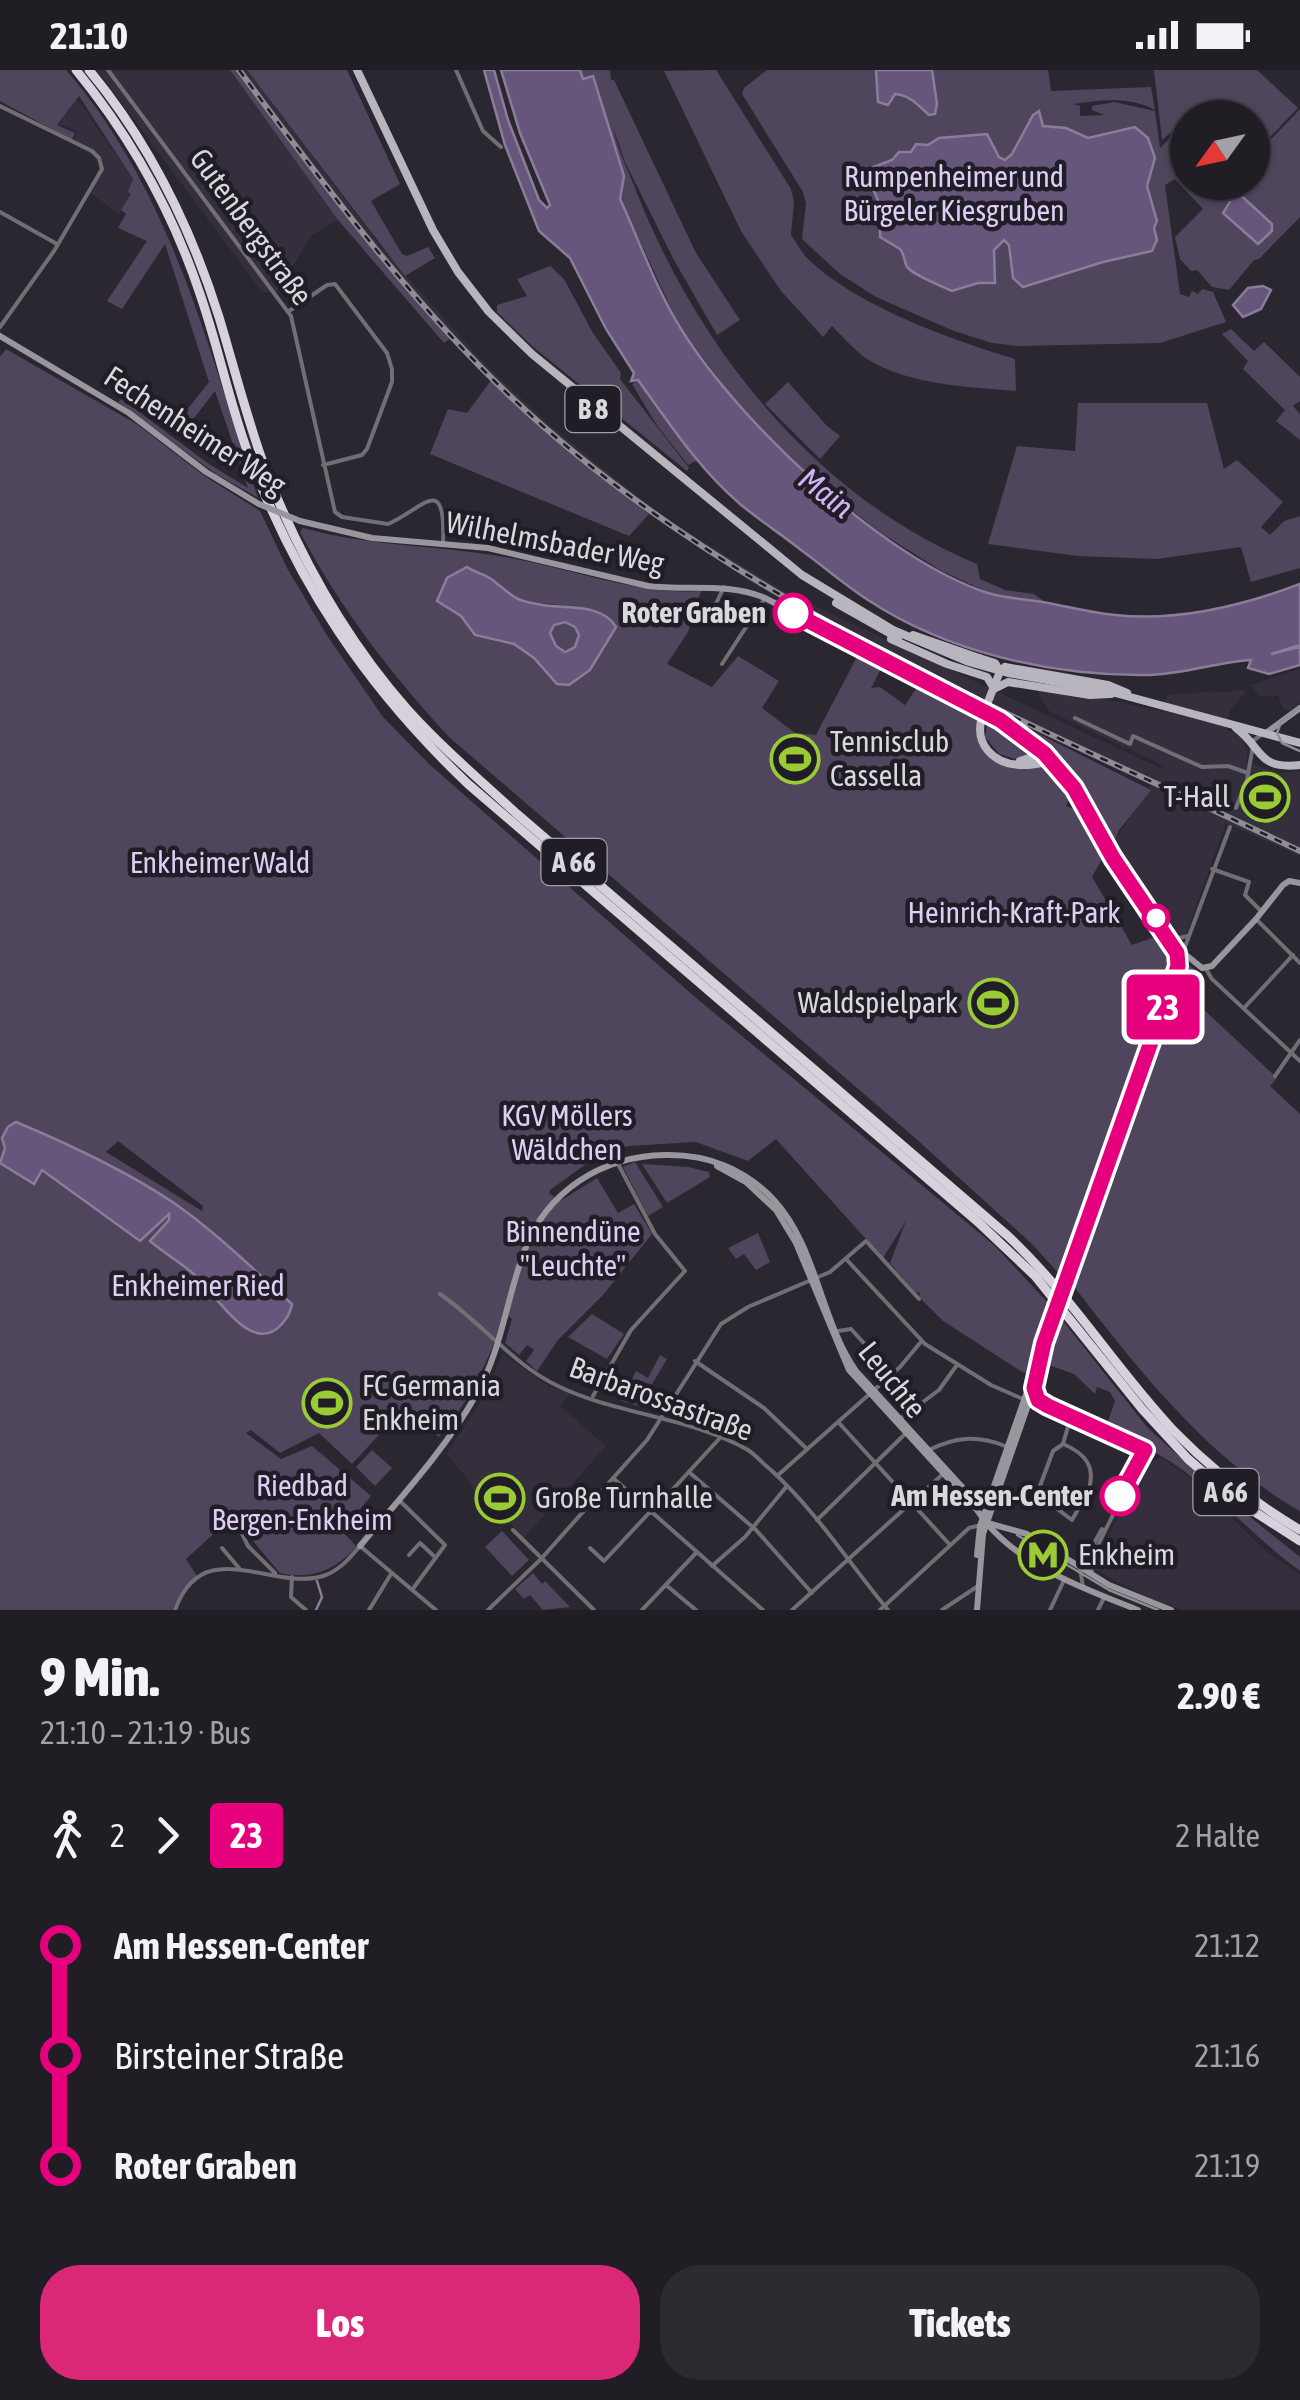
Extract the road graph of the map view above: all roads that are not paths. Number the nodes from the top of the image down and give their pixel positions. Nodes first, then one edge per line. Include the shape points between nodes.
1 (76, 70) edge
2 (88, 70) edge
3 (108, 70) edge
4 (354, 70) edge
5 (456, 70) edge
6 (0, 106) edge
7 (501, 147) dead end
8 (0, 212) edge
9 (58, 244) junction
10 (457, 274) junction
11 (289, 312) junction
12 (0, 326) edge
13 (0, 336) edge
14 (323, 464) junction
15 (376, 539) joint
16 (443, 542) junction
17 (724, 587) junction
18 (765, 598) junction
19 (708, 620) dead end
20 (868, 620) junction
21 (722, 664) dead end
22 (1004, 669) junction
23 (1008, 682) junction
24 (994, 688) junction
25 (1117, 694) junction
26 (1134, 698) junction
27 (1300, 708) edge
28 (1292, 714) junction
29 (1075, 718) dead end
30 (1227, 724) junction
31 (1265, 734) junction
32 (1026, 738) junction
33 (1288, 738) junction
34 (1300, 743) edge
35 (1253, 747) junction
36 (1044, 753) junction
37 (1264, 760) junction
38 (1032, 761) junction
39 (1053, 762) junction
40 (1250, 764) junction
41 (1300, 765) edge
42 (1248, 772) junction
43 (1236, 808) dead end
44 (1230, 827) dead end
45 (1212, 869) junction
46 (1300, 883) edge
47 (1259, 916) junction
48 (1188, 936) junction
49 (1174, 942) junction
50 (1182, 952) junction
51 (1292, 955) junction
52 (1193, 961) junction
53 (1300, 963) edge
54 (1178, 966) junction
55 (1206, 969) junction
56 (1244, 1008) junction
57 (1300, 1040) edge
58 (1291, 1052) junction
59 (1300, 1061) edge
60 (1275, 1076) dead end
61 (617, 1162) junction
62 (846, 1259) junction
63 (813, 1280) junction
64 (440, 1294) dead end
65 (918, 1299) dead end
66 (834, 1333) junction
67 (921, 1341) junction
68 (500, 1343) junction
69 (1040, 1358) junction
70 (695, 1361) junction
71 (957, 1365) junction
72 (892, 1374) junction
73 (872, 1392) junction
74 (592, 1398) junction
75 (1032, 1402) junction
76 (1071, 1416) junction
77 (662, 1417) junction
78 (900, 1419) junction
79 (838, 1422) junction
80 (906, 1433) junction
81 (1118, 1436) junction
82 (719, 1439) junction
83 (1063, 1444) junction
84 (1008, 1447) junction
85 (807, 1449) junction
86 (928, 1450) junction
87 (874, 1462) junction
88 (1136, 1466) junction
89 (688, 1472) junction
90 (943, 1474) junction
91 (777, 1476) junction
92 (613, 1478) junction
93 (787, 1486) junction
94 (1088, 1492) dead end
95 (969, 1498) junction
96 (398, 1500) junction
97 (912, 1502) junction
98 (988, 1502) junction
99 (1061, 1509) dead end
100 (651, 1512) junction
101 (234, 1517) dead end
102 (817, 1520) junction
103 (983, 1523) junction
104 (1106, 1524) junction
105 (752, 1527) junction
106 (513, 1530) dead end
107 (1300, 1530) edge
108 (994, 1534) junction
109 (1300, 1541) edge
110 (982, 1543) junction
111 (950, 1545) junction
112 (360, 1546) junction
113 (222, 1548) dead end
114 (590, 1548) dead end
115 (696, 1553) junction
116 (409, 1554) dead end
117 (436, 1558) junction
118 (848, 1558) junction
119 (541, 1559) junction
120 (712, 1566) junction
121 (1076, 1566) junction
122 (238, 1568) junction
123 (391, 1574) junction
124 (278, 1575) junction
125 (292, 1577) junction
126 (1065, 1578) junction
127 (666, 1585) junction
128 (976, 1586) junction
129 (1083, 1587) junction
130 (412, 1590) junction
131 (1122, 1591) junction
132 (812, 1592) junction
133 (1104, 1596) junction
134 (492, 1604) junction
135 (884, 1609) edge
136 (176, 1610) edge
137 (306, 1610) edge
138 (368, 1610) edge
139 (436, 1610) edge
140 (488, 1610) edge
141 (499, 1610) edge
142 (594, 1610) edge
143 (642, 1610) edge
144 (696, 1610) edge
145 (763, 1610) edge
146 (792, 1610) edge
147 (942, 1610) edge
148 (974, 1610) edge
149 (1050, 1610) edge
150 (1098, 1610) edge
151 (1138, 1610) edge
152 (1171, 1610) edge

1 - 109 highway, A 66 via 127,140 170,218 276,522 323,610 375,686 468,784 1006,1248 1208,1478
2 - 107 highway, A 66 via 132,130 190,239 293,535 340,619 406,708 517,814 1008,1236 1181,1437 1234,1486
3 - 11 street, Gutenbergstraße
4 - 10 main road, B 8 via 424,223
5 - 7 street via 483,130
6 - 9 street via 92,151 102,165
8 - 9 street
9 - 12 street
10 - 20 main road, B 8 via 526,348 788,565
10 - 20 main road, B 8 via 524,352 800,580
11 - 14 street, Gutenbergstraße
11 - 14 street via 335,284 391,361 392,382 366,449
13 - 15 street, Fechenheimer Weg, bridge via 129,412 258,504
14 - 16 street, Gutenbergstraße via 338,515 388,524 432,500 444,514
15 - 16 street, Wilhelmsbader Weg
16 - 17 street, Wilhelmsbader Weg via 648,586
17 - 18 street, Wilhelmsbader Weg
17 - 19 street
18 - 21 street
18 - 32 street, Wilhelmsbader Weg
20 - 22 main road, bridge
20 - 24 main road via 891,639 988,677
20 - 25 main road, B 8 via 972,668
22 - 23 main road, bridge
22 - 24 main road, bridge
22 - 26 main road via 1118,688
23 - 24 main road, bridge
23 - 25 main road
24 - 38 main road, bridge via 979,733 989,753 1011,764
25 - 26 main road, B 8
26 - 30 main road, B 8
27 - 28 street
28 - 31 street
28 - 33 street via 1284,724
29 - 42 street via 1202,767
30 - 31 main road, B 8
30 - 35 main road, B 8
31 - 33 main road, B 8
31 - 35 street
32 - 36 street, Wilhelmsbader Weg
32 - 38 main road
33 - 34 main road, B 8
35 - 37 main road, B 8
35 - 40 street
36 - 38 main road
36 - 39 street, Wilhelmsbader Weg
37 - 40 street
37 - 41 main road
38 - 39 main road
39 - 49 street, Wilhelmsbader Weg
40 - 42 street
42 - 43 street
44 - 45 street
45 - 47 street via 1250,882 1245,895
45 - 48 street
46 - 47 street via 1286,883
47 - 51 street
47 - 55 street
48 - 49 street
48 - 50 street
49 - 50 street
49 - 54 street
50 - 52 street
50 - 54 street
51 - 53 street
51 - 56 street
52 - 54 street
52 - 55 street
54 - 69 street, bridge
55 - 56 street
56 - 58 street
57 - 58 street
58 - 59 street
58 - 60 street
61 - 63 street, Leuchte via 663,1155 707,1160 741,1178 763,1193 786,1225
61 - 68 street, Leuchte via 568,1188 540,1220 521,1259
61 - 74 street via 646,1219 685,1271 631,1330
62 - 63 street
62 - 65 street via 866,1240
62 - 67 street
63 - 66 street, Leuchte
63 - 70 street via 732,1315
64 - 68 street, Barbarossastraße
66 - 72 street via 851,1329
66 - 73 street, Leuchte
67 - 71 street
67 - 72 street
68 - 74 street, Barbarossastraße via 538,1375
68 - 96 street, Leuchte via 467,1411
69 - 75 street
69 - 75 street
70 - 77 street
70 - 85 street via 766,1409
71 - 75 street
71 - 78 street via 939,1390
72 - 73 street
73 - 78 street, Leuchte
73 - 79 street
73 - 80 street, Leuchte
74 - 77 street, Barbarossastraße
75 - 76 street
75 - 84 street
75 - 103 street
76 - 81 street
76 - 83 street
77 - 82 street, Barbarossastraße
77 - 92 street
78 - 86 street, Leuchte
79 - 85 street
79 - 87 street
80 - 87 street
80 - 90 street, Leuchte
81 - 88 street
81 - 88 street via 1145,1450
82 - 89 street
82 - 91 street, Barbarossastraße via 750,1451
83 - 94 street via 1089,1462
83 - 99 street via 1054,1450 1037,1494
84 - 86 street via 963,1438
84 - 98 street
85 - 91 street
86 - 95 street, Leuchte
87 - 97 street
87 - 102 street
88 - 104 street
89 - 100 street
89 - 105 street
90 - 95 street, Leuchte
90 - 97 street
91 - 93 street, Barbarossastraße
92 - 100 street
92 - 119 street
93 - 102 street, Barbarossastraße
93 - 105 street
95 - 98 street, Leuchte
95 - 103 street, Leuchte
96 - 112 street, Leuchte
96 - 117 street via 445,1544
97 - 111 street
97 - 118 street
98 - 103 street
100 - 114 street via 604,1561
100 - 115 street
101 - 124 street via 248,1546
102 - 118 street, Barbarossastraße
103 - 108 street, Leuchte
103 - 110 street
103 - 111 street
103 - 121 street via 1026,1534
103 - 128 street
104 - 121 street
104 - 131 street via 1089,1568
105 - 120 street
105 - 132 street
106 - 119 street
108 - 110 street
108 - 126 street, Leuchte
110 - 128 street
111 - 135 street
112 - 123 street
112 - 125 street via 328,1574
113 - 122 street
115 - 120 street
115 - 127 street
116 - 117 street via 420,1544
117 - 130 street
118 - 132 street
118 - 135 street, Barbarossastraße
119 - 134 street
119 - 142 street
120 - 145 street
121 - 129 street
121 - 131 street
122 - 124 street
122 - 136 street via 200,1578
123 - 130 street
123 - 138 street
124 - 125 street
125 - 137 street via 292,1597
126 - 129 street, Leuchte
126 - 149 street
127 - 143 street
127 - 144 street
128 - 147 street
128 - 148 street
129 - 133 street, Leuchte
130 - 139 street
131 - 152 street
132 - 146 street
133 - 150 street
133 - 151 street, Leuchte
134 - 140 street
134 - 141 street

